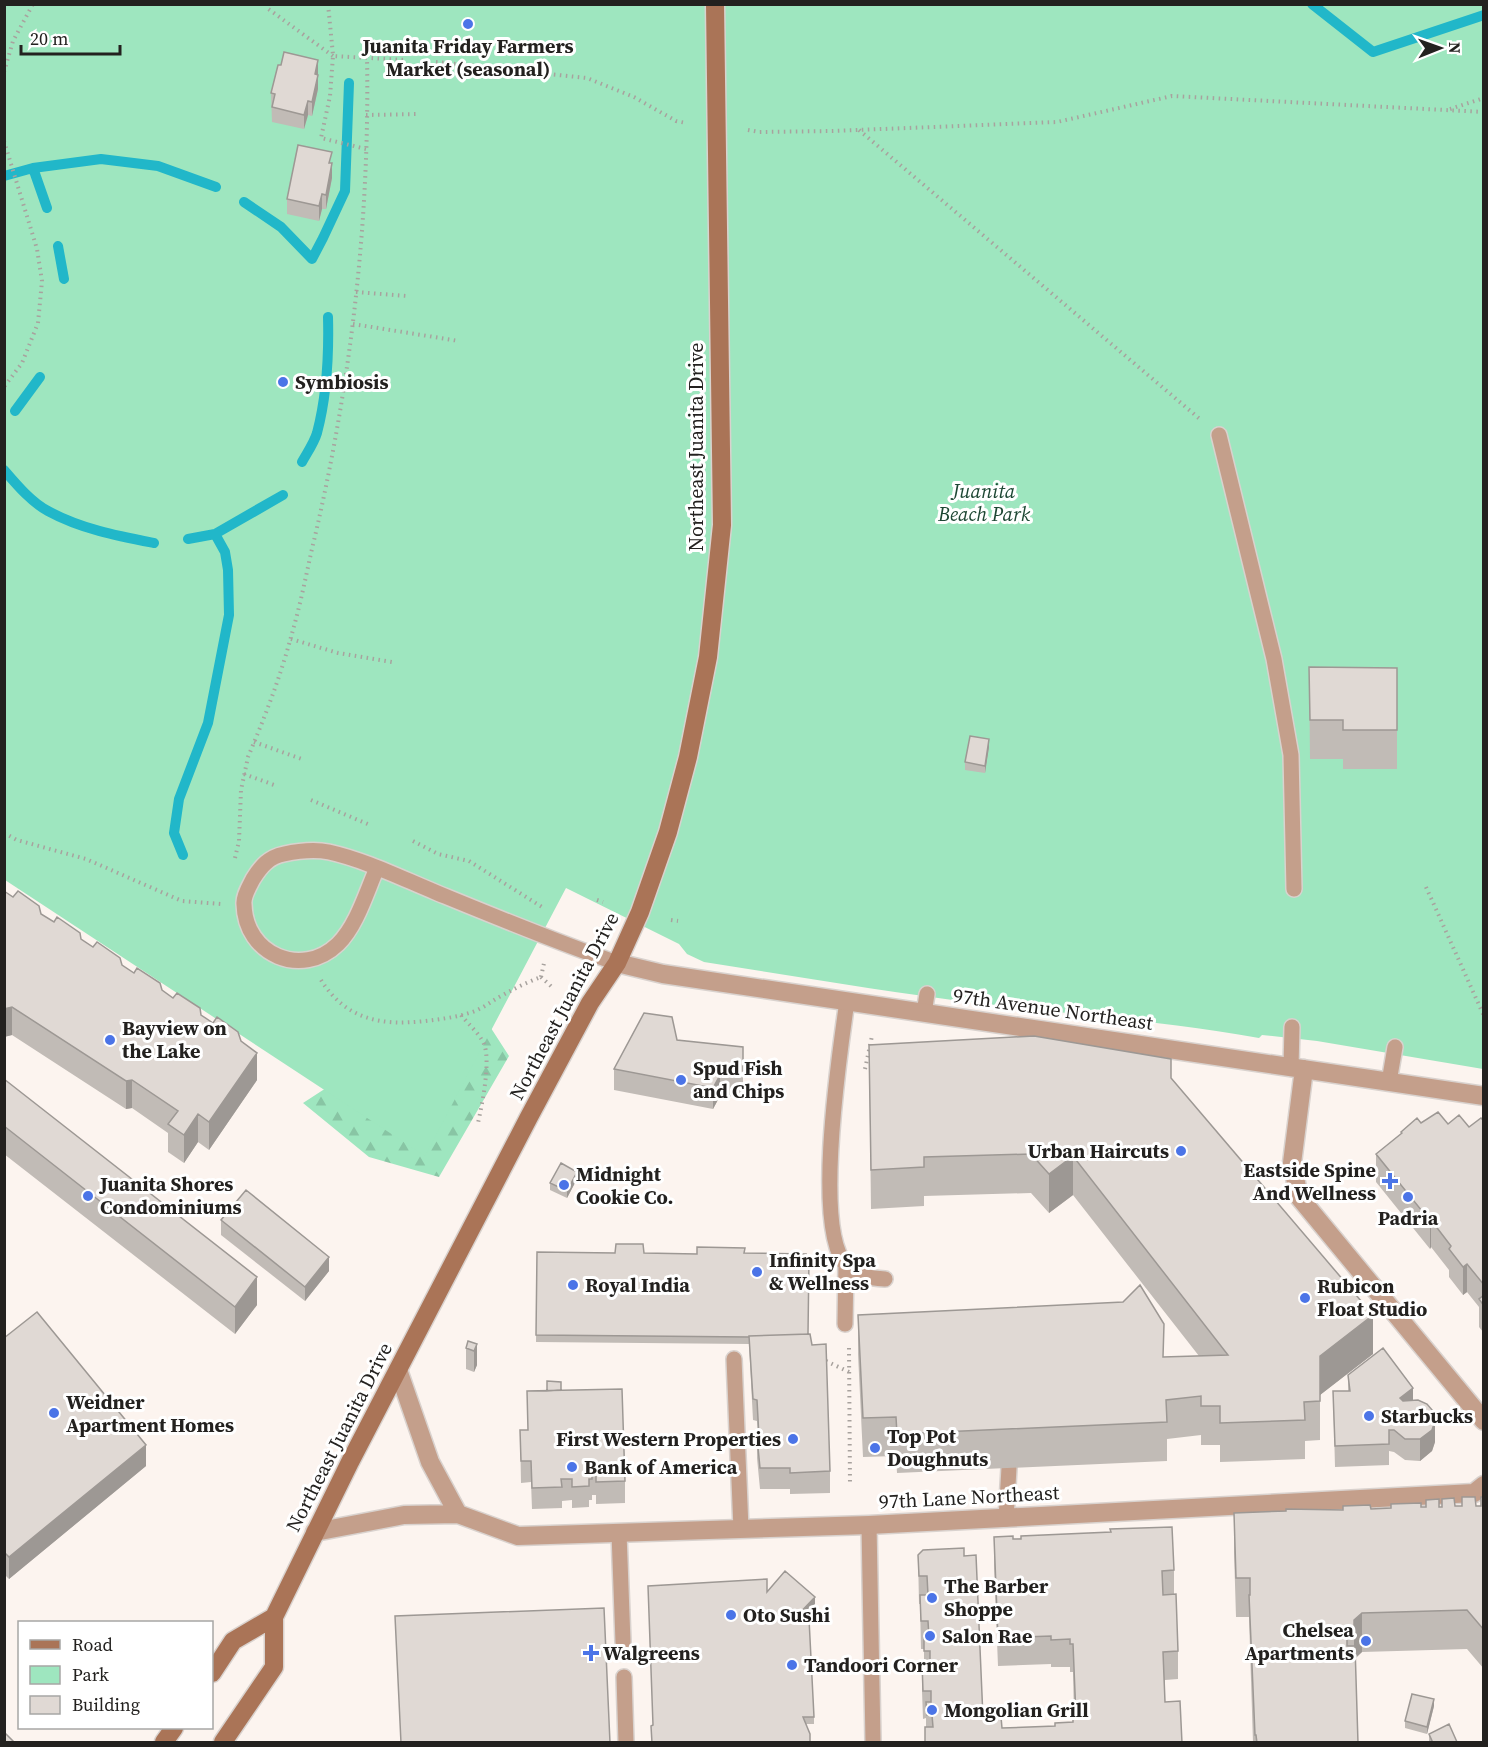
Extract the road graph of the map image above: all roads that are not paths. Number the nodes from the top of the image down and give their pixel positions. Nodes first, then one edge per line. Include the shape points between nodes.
1 (715, 4) edge
2 (1219, 435) road end
3 (377, 868) junction
4 (1294, 889) dead end
5 (617, 963) junction
6 (927, 994) dead end
7 (847, 1001) junction
8 (924, 1013) junction
9 (1292, 1027) dead end
10 (1395, 1047) dead end
11 (1298, 1068) junction
12 (1389, 1082) junction
13 (1484, 1096) edge
14 (846, 1265) junction
15 (885, 1279) dead end
16 (845, 1324) dead end
17 (734, 1359) dead end
18 (398, 1370) junction
19 (1484, 1421) edge
20 (1009, 1468) edge
21 (1484, 1485) edge
22 (458, 1514) junction
23 (1006, 1519) junction
24 (869, 1525) junction
25 (741, 1529) junction
26 (315, 1532) junction
27 (619, 1533) junction
28 (274, 1617) junction
29 (622, 1642) dead end
30 (213, 1671) edge
31 (624, 1677) dead end
32 (173, 1729) edge
33 (164, 1743) edge
34 (223, 1743) edge
35 (626, 1743) edge
36 (873, 1743) edge

1 - 5 main road, Northeast Juanita Drive via 722,525 710,646 688,758 668,832
2 - 4 lane via 1274,659 1291,755
3 - 3 lane via 329,852 297,851 262,864 243,902 254,940 268,953 282,958 321,957 349,931
3 - 5 lane
5 - 7 street, 97th Avenue Northeast via 663,974
5 - 18 main road, Northeast Juanita Drive via 590,1003
6 - 8 lane
7 - 8 street, 97th Avenue Northeast
7 - 14 lane via 834,1097 829,1188 836,1243
8 - 11 street, 97th Avenue Northeast
9 - 11 lane
10 - 12 lane
11 - 12 street, 97th Avenue Northeast
11 - 19 street via 1292,1163 1299,1197
12 - 13 street, 97th Avenue Northeast
14 - 15 lane via 862,1276
14 - 16 lane
17 - 25 lane
18 - 22 street via 430,1462
18 - 26 main road, Northeast Juanita Drive
20 - 23 lane
21 - 23 street, 97th Lane Northeast via 1474,1493
22 - 26 street, 97th Lane Northeast via 404,1515
22 - 27 street, 97th Lane Northeast via 518,1536
23 - 24 street, 97th Lane Northeast
24 - 25 street, 97th Lane Northeast
24 - 36 lane
25 - 27 street, 97th Lane Northeast
26 - 28 main road, Northeast Juanita Drive
27 - 29 lane
28 - 30 main road via 233,1641
28 - 34 main road, Northeast Juanita Drive via 274,1667
31 - 35 lane
32 - 33 main road

